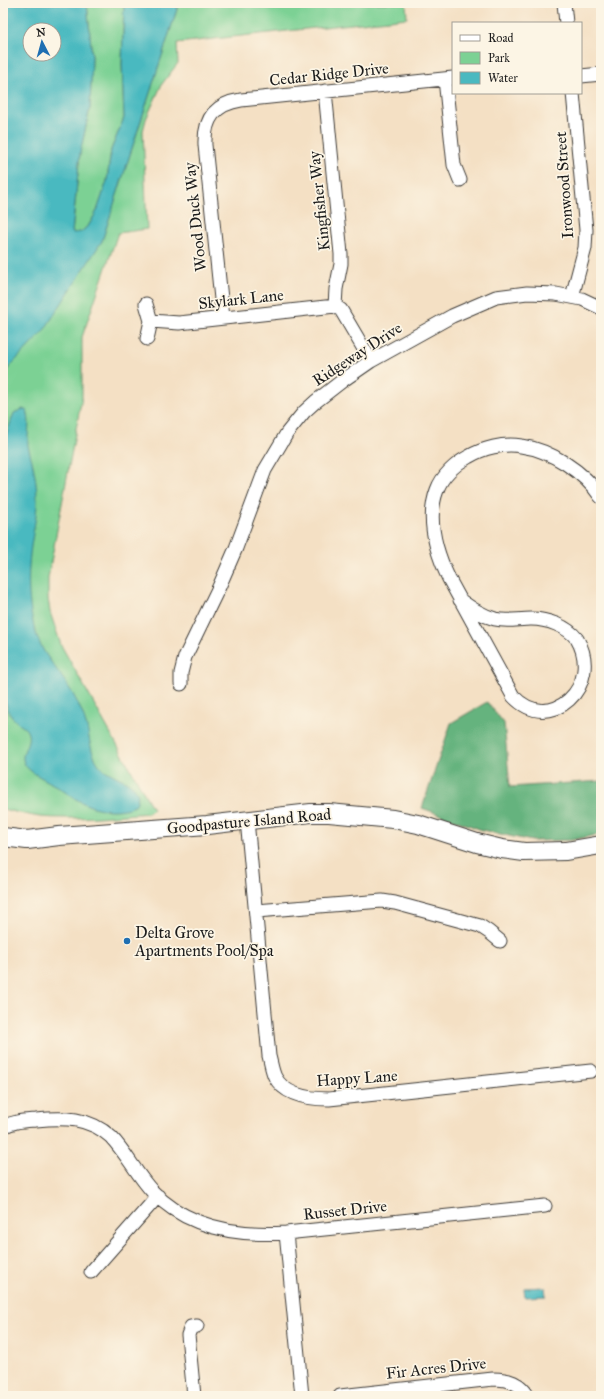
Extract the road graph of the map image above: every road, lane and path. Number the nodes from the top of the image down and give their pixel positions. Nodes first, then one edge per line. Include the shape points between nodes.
1 (564, 3) edge
2 (566, 22) edge
3 (601, 74) edge
4 (582, 76) edge
5 (449, 78) edge
6 (325, 91) junction
7 (573, 94) edge
8 (213, 114) joint
9 (460, 180) dead end
10 (572, 296) junction
11 (146, 304) dead end
12 (335, 306) junction
13 (601, 308) edge
14 (223, 318) junction
15 (151, 321) junction
16 (147, 339) dead end
17 (371, 361) junction
18 (601, 497) edge
19 (460, 600) junction
20 (181, 684) dead end
21 (247, 820) junction
22 (3, 825) edge
23 (59, 836) junction
24 (3, 837) edge
25 (601, 845) edge
26 (256, 911) junction
27 (500, 941) dead end
28 (591, 1071) dead end
29 (3, 1127) edge
30 (158, 1196) junction
31 (545, 1206) dead end
32 (286, 1233) junction
33 (91, 1272) dead end
34 (197, 1326) dead end
35 (194, 1396) edge
36 (302, 1396) edge
37 (340, 1396) edge
38 (528, 1396) edge

1 - 2 street
3 - 4 street
5 - 6 street, Cedar Ridge Drive
5 - 9 street via 454,165
6 - 8 street, Cedar Ridge Drive via 235,101
6 - 12 street, Kingfisher Way via 341,254
7 - 10 street, Ironwood Street via 586,230 585,248
8 - 14 street, Wood Duck Way via 206,128 205,145
10 - 13 street, Ridgeway Drive
10 - 17 street, Ridgeway Drive via 527,293 496,297 452,316
11 - 15 street
12 - 14 street, Skylark Lane
12 - 17 street via 341,310
14 - 15 street, Skylark Lane via 179,323
15 - 16 street
17 - 20 street, Ridgeway Drive via 304,412 271,459 236,548 185,657
18 - 19 street via 586,480 569,467 552,457 520,445 488,448 461,461 450,470 437,490 433,519 441,563
19 - 19 street via 518,702 546,710 557,709 576,698 582,690 587,668 582,648 570,632 557,624 539,619 502,620 488,617
21 - 23 street, Goodpasture Island Road
21 - 25 street, Goodpasture Island Road via 311,813 351,814 418,824 477,843 524,852 566,851
21 - 26 street, Happy Lane
22 - 23 street, Goodpasture Island Road
23 - 24 street, Goodpasture Island Road via 27,840
26 - 27 street via 382,901 480,926
26 - 28 street, Happy Lane via 272,1070 278,1082 290,1091 309,1098 329,1099
29 - 30 street, Russet Drive via 14,1122 61,1118 90,1123 106,1132 118,1144 137,1173
30 - 32 street, Russet Drive via 189,1218 215,1228 250,1234
30 - 33 street
31 - 32 street, Russet Drive
32 - 36 street
34 - 35 street via 191,1327 188,1335
37 - 38 street, Fir Acres Drive via 493,1379 514,1382

